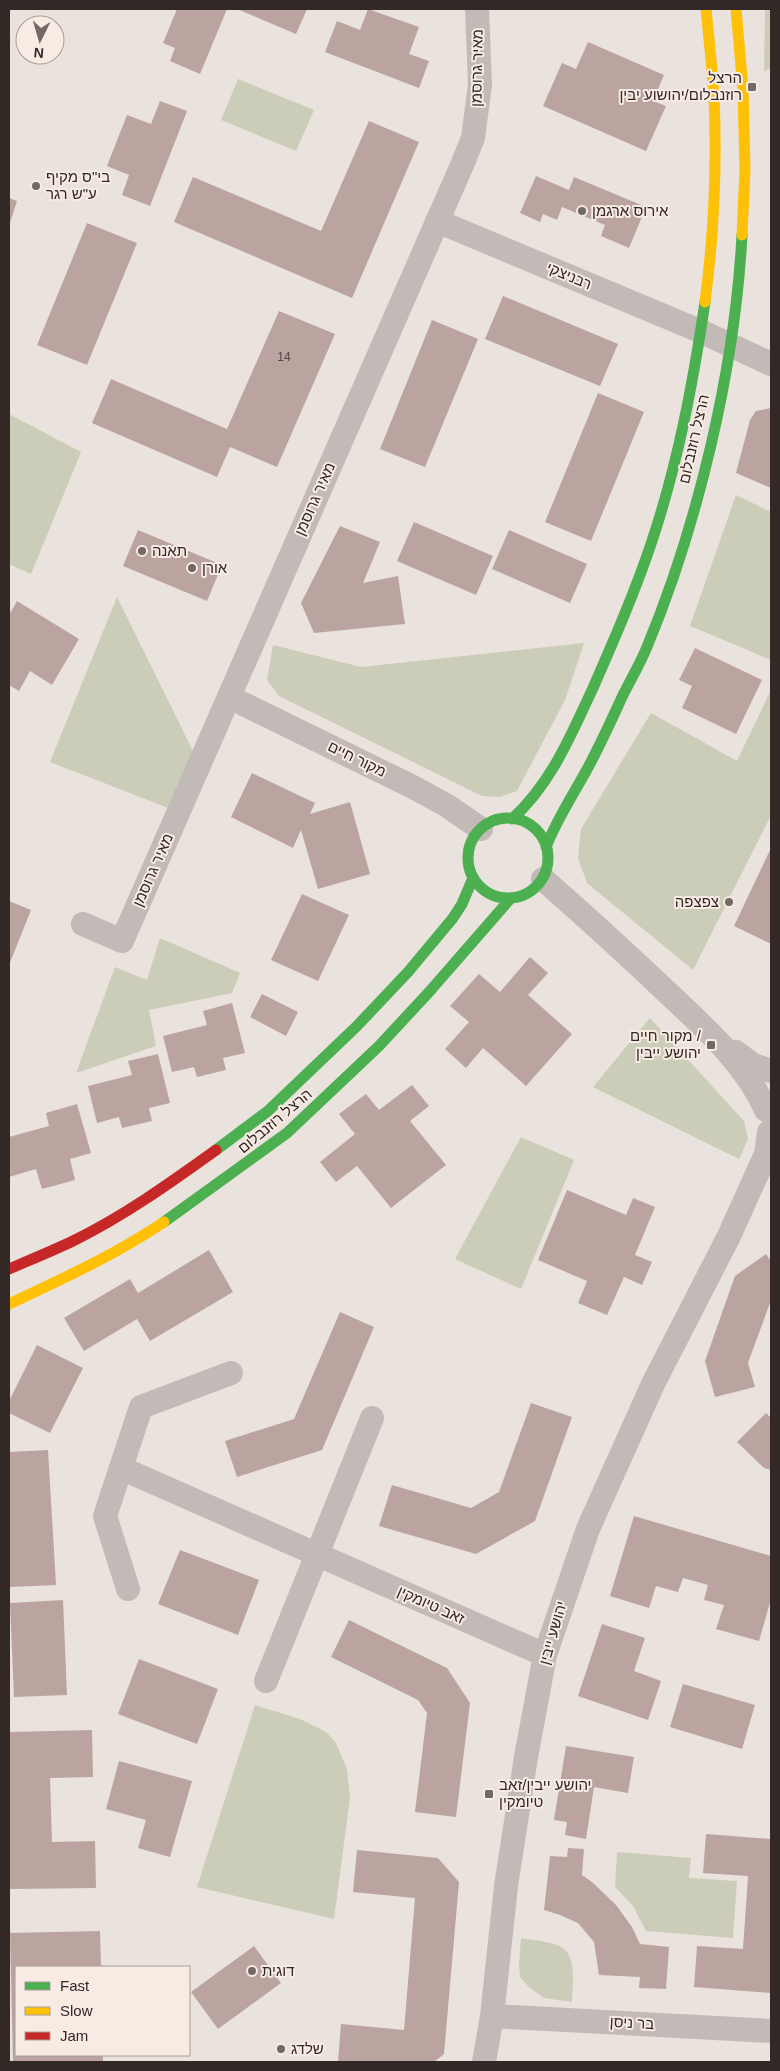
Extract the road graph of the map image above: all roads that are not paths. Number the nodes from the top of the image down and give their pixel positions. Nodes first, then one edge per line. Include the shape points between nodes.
1 (477, 9) edge
2 (706, 9) edge
3 (736, 9) edge
4 (437, 221) junction
5 (700, 331) junction
6 (728, 344) junction
7 (771, 364) edge
8 (229, 697) junction
9 (512, 819) junction
10 (481, 829) junction
11 (546, 847) junction
12 (473, 878) junction
13 (542, 878) junction
14 (511, 898) junction
15 (83, 924) dead end
16 (704, 1028) junction
17 (771, 1071) edge
18 (769, 1118) edge
19 (771, 1178) edge
20 (728, 1236) junction
21 (9, 1269) edge
22 (9, 1304) edge
23 (231, 1373) dead end
24 (372, 1418) dead end
25 (121, 1468) junction
26 (317, 1554) junction
27 (128, 1590) dead end
28 (545, 1655) junction
29 (266, 1680) dead end
30 (492, 2016) junction
31 (771, 2031) edge
32 (484, 2062) edge

1 - 4 street, מאיר גרוסמן via 480,85 473,138
2 - 5 street, הרצל רוזנבלום via 715,121 715,199
3 - 6 street, הרצל רוזנבלום via 745,120 745,200 738,284
4 - 5 street, רבניצקי
4 - 8 street, מאיר גרוסמן
5 - 6 street
5 - 9 street, הרצל רוזנבלום via 681,440 649,550 618,637 558,759 536,795
6 - 7 street
6 - 11 street, הרצל רוזנבלום via 710,447 666,596 646,649
8 - 10 street, מקור חיים via 413,787
8 - 15 street, מאיר גרוסמן via 122,941
9 - 10 street via 500,819
9 - 11 street via 533,828
10 - 12 street via 468,852
11 - 13 street via 548,858
12 - 14 street via 489,893
12 - 21 street, הרצל רוזנבלום via 453,918 408,972 268,1111 124,1213 73,1241
13 - 14 street via 529,892
13 - 16 street
14 - 22 street, הרצל רוזנבלום via 379,1046 287,1133 139,1239
16 - 17 street via 754,1064
16 - 18 street via 749,1078
18 - 20 street, יהושע ייבין via 766,1154
19 - 20 street, יהושע ייבין
20 - 28 street, יהושע ייבין via 653,1384 588,1529
23 - 25 street via 140,1407
24 - 26 street
25 - 26 street, זאב טיומקין
25 - 27 street via 105,1516
26 - 28 street, זאב טיומקין
26 - 29 street
28 - 30 street, יהושע ייבין via 506,1886
30 - 31 street, בר ניסן
30 - 32 street, יהושע ייבין

